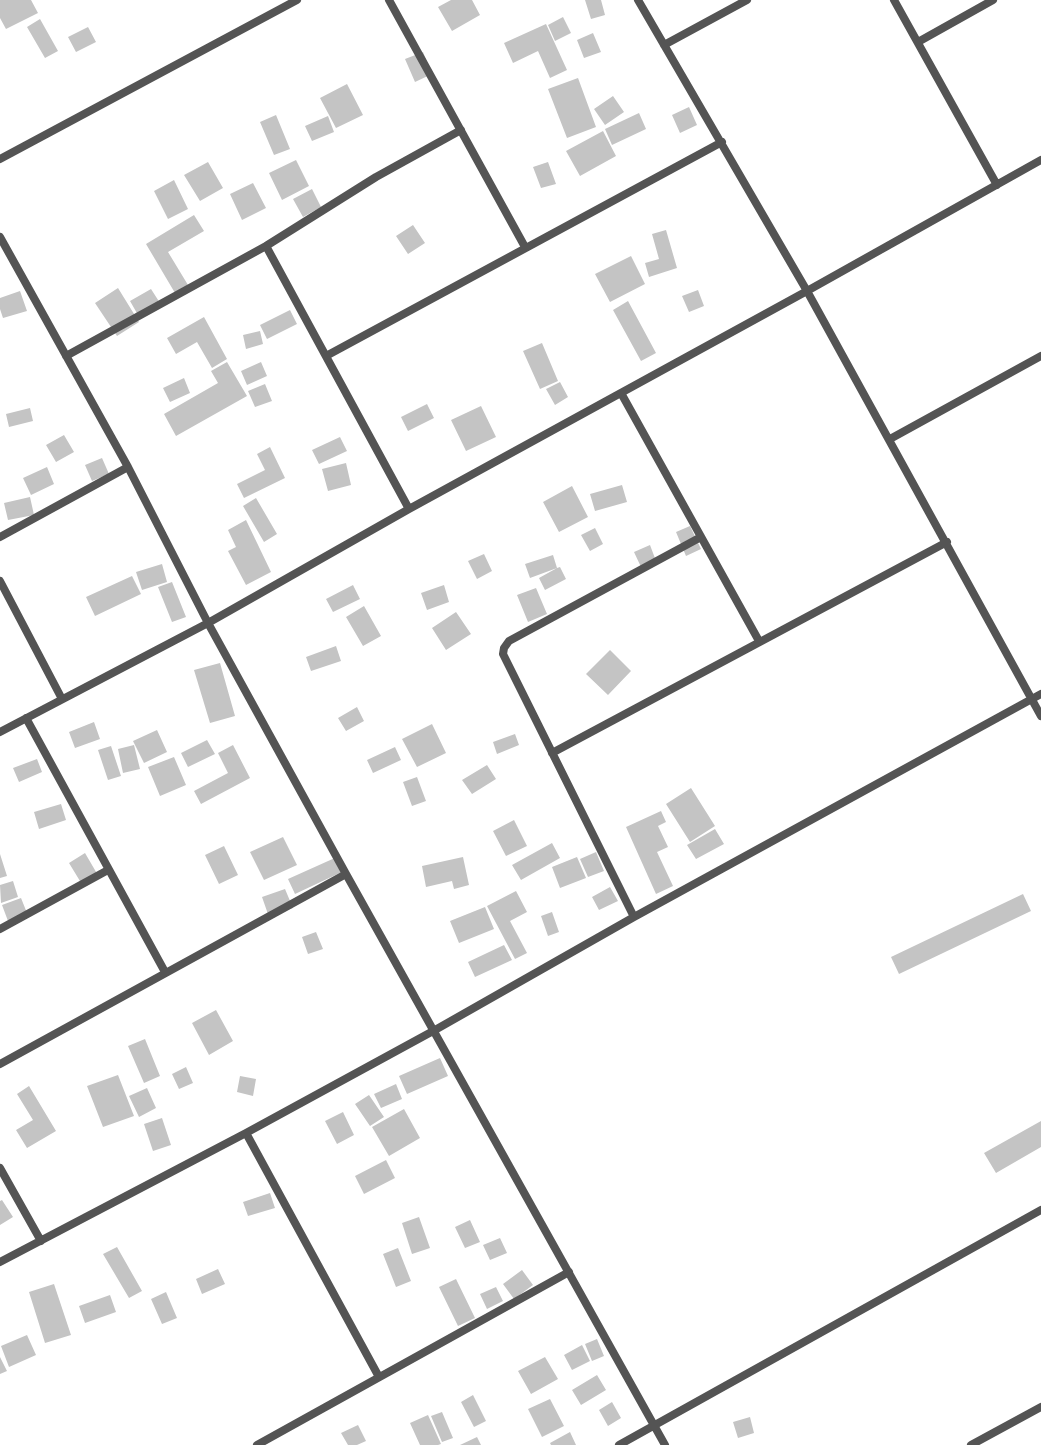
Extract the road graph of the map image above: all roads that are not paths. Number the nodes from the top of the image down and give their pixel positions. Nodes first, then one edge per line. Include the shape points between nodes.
1 (297, 0) edge
2 (389, 0) edge
3 (638, 0) edge
4 (747, 0) edge
5 (894, 0) edge
6 (993, 0) edge
7 (918, 42) junction
8 (664, 45) junction
9 (461, 130) junction
10 (722, 142) junction
11 (0, 159) edge
12 (1041, 160) edge
13 (997, 184) junction
14 (0, 237) edge
15 (266, 246) junction
16 (525, 247) junction
17 (807, 291) junction
18 (66, 356) junction
19 (326, 356) junction
20 (1041, 356) edge
21 (622, 393) junction
22 (890, 439) junction
23 (128, 467) junction
24 (409, 509) junction
25 (0, 537) edge
26 (701, 537) junction
27 (947, 542) junction
28 (0, 581) edge
29 (208, 622) junction
30 (759, 641) junction
31 (1041, 694) edge
32 (62, 699) junction
33 (1032, 699) junction
34 (1041, 716) edge
35 (26, 718) junction
36 (0, 732) edge
37 (552, 753) junction
38 (108, 870) junction
39 (346, 874) junction
40 (634, 917) junction
41 (0, 929) edge
42 (165, 972) junction
43 (435, 1030) junction
44 (0, 1064) edge
45 (246, 1133) junction
46 (0, 1168) edge
47 (1041, 1210) edge
48 (41, 1241) junction
49 (0, 1262) edge
50 (568, 1272) junction
51 (379, 1377) junction
52 (1041, 1407) edge
53 (654, 1425) junction
54 (257, 1445) edge
55 (619, 1445) edge
56 (665, 1445) edge
57 (971, 1445) edge

1 - 11 street
2 - 9 street
3 - 8 street
4 - 8 street
5 - 7 street
6 - 7 street
7 - 13 street
8 - 10 street
9 - 15 street via 376,177
9 - 16 street
10 - 16 street
10 - 17 street
12 - 13 street
13 - 17 street
14 - 18 street
15 - 18 street
15 - 19 street
16 - 19 street
17 - 21 street
17 - 22 street
18 - 23 street
19 - 24 street
20 - 22 street
21 - 24 street
21 - 26 street
22 - 27 street
23 - 25 street
23 - 29 street
24 - 29 street
26 - 30 street
26 - 37 street via 509,641 504,648 502,654
27 - 30 street
27 - 33 street
28 - 32 street
29 - 32 street
29 - 39 street
30 - 37 street
31 - 33 street
32 - 35 street
33 - 34 street
33 - 40 street
35 - 36 street
35 - 38 street
37 - 40 street
38 - 41 street
38 - 42 street
39 - 42 street
39 - 43 street
40 - 43 street
42 - 44 street
43 - 45 street
43 - 50 street
45 - 48 street
45 - 51 street
46 - 48 street
47 - 53 street
48 - 49 street
50 - 51 street
50 - 53 street
51 - 54 street
52 - 57 street
53 - 55 street
53 - 56 street

